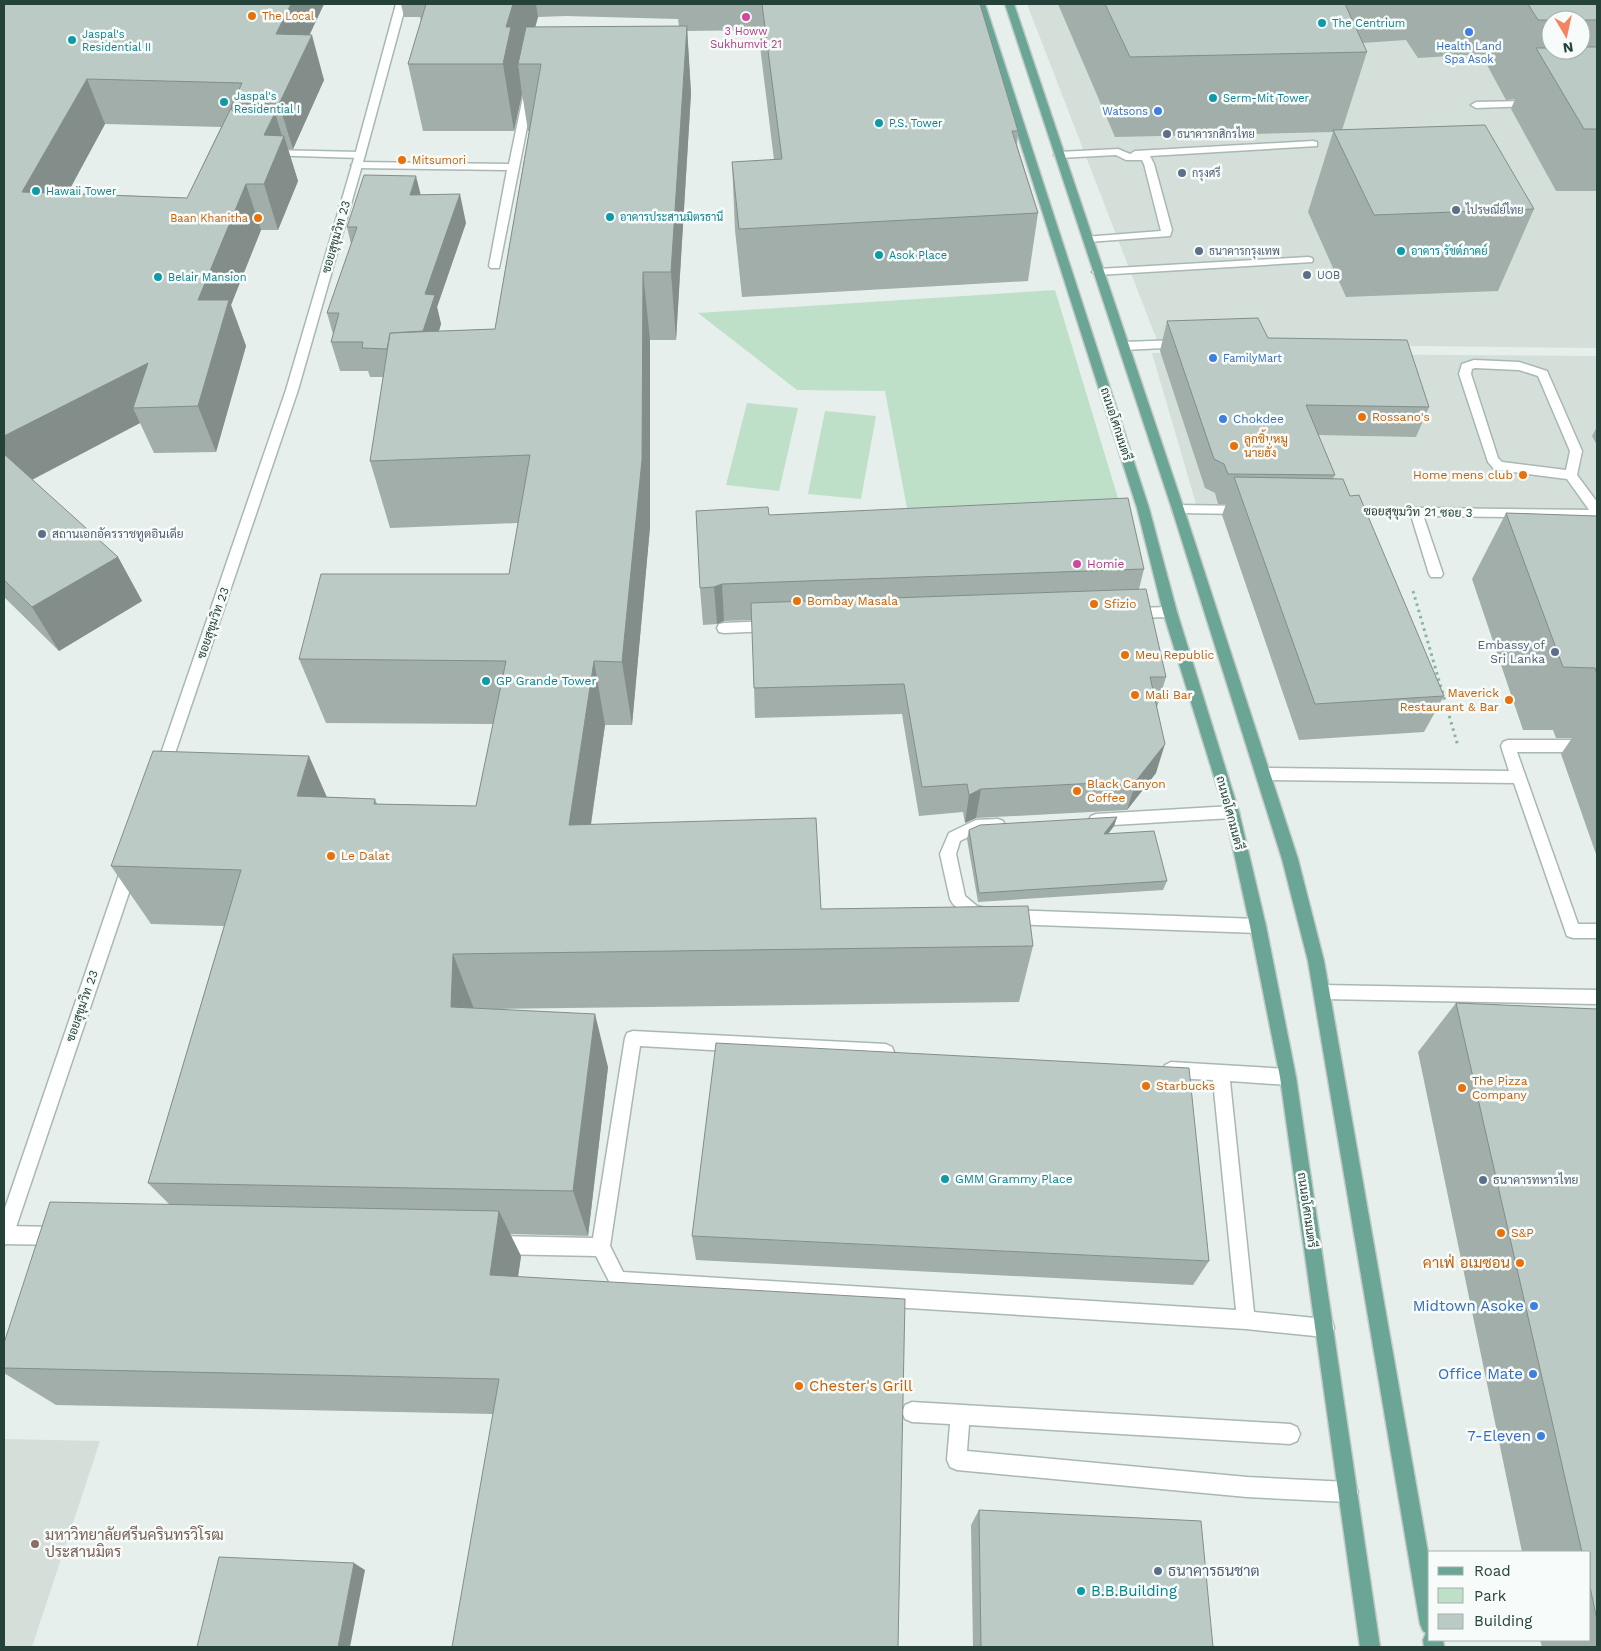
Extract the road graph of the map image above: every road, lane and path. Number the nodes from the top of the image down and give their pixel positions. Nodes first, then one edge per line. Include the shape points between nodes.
1 (401, 4) edge
2 (980, 4) edge
3 (1009, 4) edge
4 (531, 82) edge
5 (1542, 104) dead end
6 (1476, 105) dead end
7 (1313, 144) dead end
8 (262, 153) edge
9 (1059, 155) junction
10 (1124, 155) junction
11 (358, 160) junction
12 (513, 167) junction
13 (1088, 239) junction
14 (1308, 260) dead end
15 (495, 266) dead end
16 (1098, 272) junction
17 (1192, 344) edge
18 (1124, 346) junction
19 (1572, 475) junction
20 (1178, 509) junction
21 (1254, 510) edge
22 (1332, 511) edge
23 (1416, 512) junction
24 (1597, 512) edge
25 (1436, 574) dead end
26 (1413, 591) dead end
27 (1170, 612) junction
28 (1118, 614) edge
29 (784, 626) edge
30 (724, 628) dead end
31 (1597, 746) edge
32 (1460, 752) dead end
33 (1262, 774) junction
34 (1519, 777) junction
35 (158, 784) edge
36 (1232, 812) junction
37 (1085, 820) edge
38 (1016, 824) edge
39 (135, 850) edge
40 (1258, 926) junction
41 (1597, 931) edge
42 (1322, 992) junction
43 (1597, 997) edge
44 (906, 1054) edge
45 (1151, 1069) edge
46 (1221, 1074) junction
47 (1288, 1077) junction
48 (4, 1235) edge
49 (74, 1237) edge
50 (482, 1245) edge
51 (601, 1247) junction
52 (1246, 1320) junction
53 (1325, 1328) junction
54 (912, 1412) dead end
55 (960, 1415) junction
56 (1290, 1434) dead end
57 (1348, 1492) junction
58 (1428, 1612) edge
59 (1370, 1647) edge

1 - 11 street, ซอยสุขุมวิท 23
2 - 27 main road, ถนนอโศกมนตรี via 1143,508
3 - 9 main road
4 - 12 street
5 - 6 street
7 - 10 street
8 - 11 street
9 - 10 street via 1118,152
9 - 13 main road
10 - 13 street via 1148,160 1167,232
11 - 12 street
11 - 35 street, ซอยสุขุมวิท 23 via 292,390
12 - 15 street
13 - 16 main road
14 - 16 street
16 - 18 main road
17 - 18 street
18 - 20 main road
19 - 19 street via 1576,451 1543,374 1525,367 1474,364 1466,367 1465,374 1492,459 1498,466
19 - 24 street
20 - 21 street
20 - 33 main road
22 - 23 street, ซอยสุขุมวิท 21 ซอย 3
23 - 24 street, ซอยสุขุมวิท 21 ซอย 3
23 - 25 street
26 - 32 path
27 - 28 street
27 - 36 main road, ถนนอโศกมนตรี
29 - 30 street
31 - 34 street via 1508,746
33 - 34 street
33 - 42 main road via 1290,859
34 - 41 street via 1573,931
36 - 37 street
36 - 40 main road, ถนนอโศกมนตรี
38 - 40 street via 976,826 954,837 948,854 958,899 973,912 994,916
39 - 48 street, ซอยสุขุมวิท 23
40 - 47 main road, ถนนอโศกมนตรี
42 - 43 street
42 - 58 main road
44 - 51 street via 634,1038
45 - 46 street
46 - 47 street
46 - 52 street
47 - 53 main road, ถนนอโศกมนตรี
48 - 49 street
50 - 51 street
51 - 52 street via 618,1281
52 - 53 street
53 - 57 main road, ถนนอโศกมนตรี
54 - 55 street
55 - 56 street
55 - 57 street via 957,1460 1246,1487
57 - 59 main road, ถนนอโศกมนตรี

